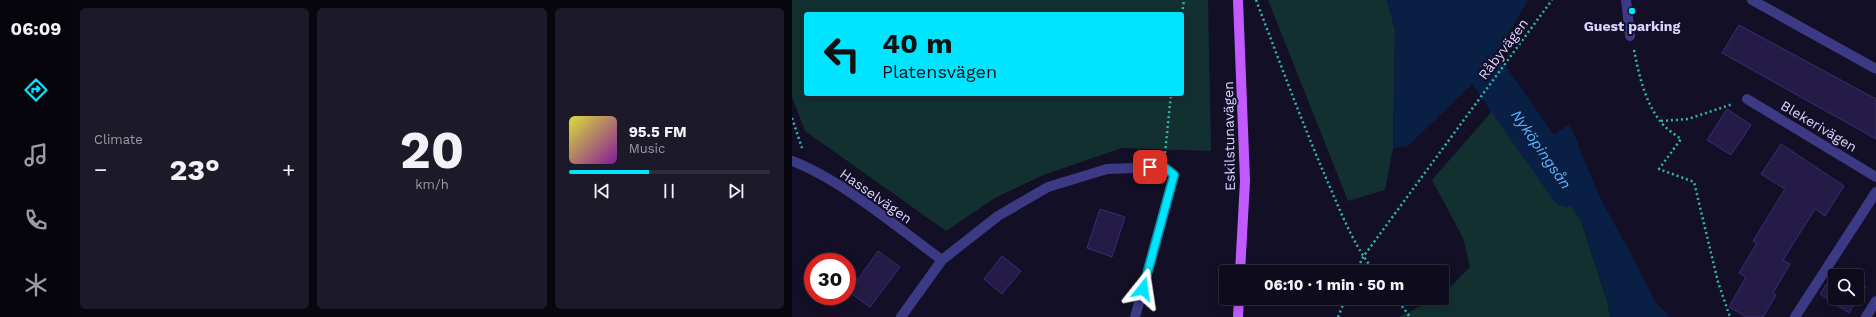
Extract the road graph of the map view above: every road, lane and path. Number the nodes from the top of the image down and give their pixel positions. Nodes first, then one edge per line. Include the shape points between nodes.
1 (1184, 0) edge
2 (1238, 0) edge
3 (1256, 0) edge
4 (1552, 0) edge
5 (1626, 0) edge
6 (1752, 0) edge
7 (1182, 12) edge
8 (1630, 36) joint
9 (1876, 68) edge
10 (1171, 96) edge
11 (1747, 99) joint
12 (792, 118) edge
13 (1660, 121) junction
14 (792, 161) edge
15 (805, 166) junction
16 (1164, 167) junction
17 (1876, 177) edge
18 (1876, 192) edge
19 (1362, 257) junction
20 (942, 260) junction
21 (1240, 265) edge
22 (1359, 265) edge
23 (1369, 265) edge
24 (1876, 301) edge
25 (1239, 305) edge
26 (1343, 305) edge
27 (1401, 305) edge
28 (901, 317) edge
29 (1135, 317) edge
30 (1238, 317) edge
31 (1338, 317) edge
32 (1410, 317) edge
33 (1730, 317) edge
34 (1795, 317) edge
35 (1866, 317) edge

1 - 7 path
2 - 21 main road, Eskilstunavägen via 1245,181
3 - 19 path via 1309,139
4 - 19 path, Råbyvägen
5 - 8 street
6 - 9 street
8 - 13 path via 1640,82
10 - 16 path
11 - 13 path via 1688,119
11 - 17 street, Blekerivägen
12 - 15 path via 802,144
13 - 33 path via 1681,140 1658,169 1694,182 1718,282
14 - 15 street, Hasselvägen
15 - 20 street, Hasselvägen via 843,188
16 - 20 street via 1107,169 1048,187 998,216
16 - 29 street via 1174,175
18 - 34 street
19 - 22 path, Råbyvägen
19 - 23 path
20 - 28 street
24 - 35 street
25 - 30 main road
26 - 31 path
27 - 32 path

